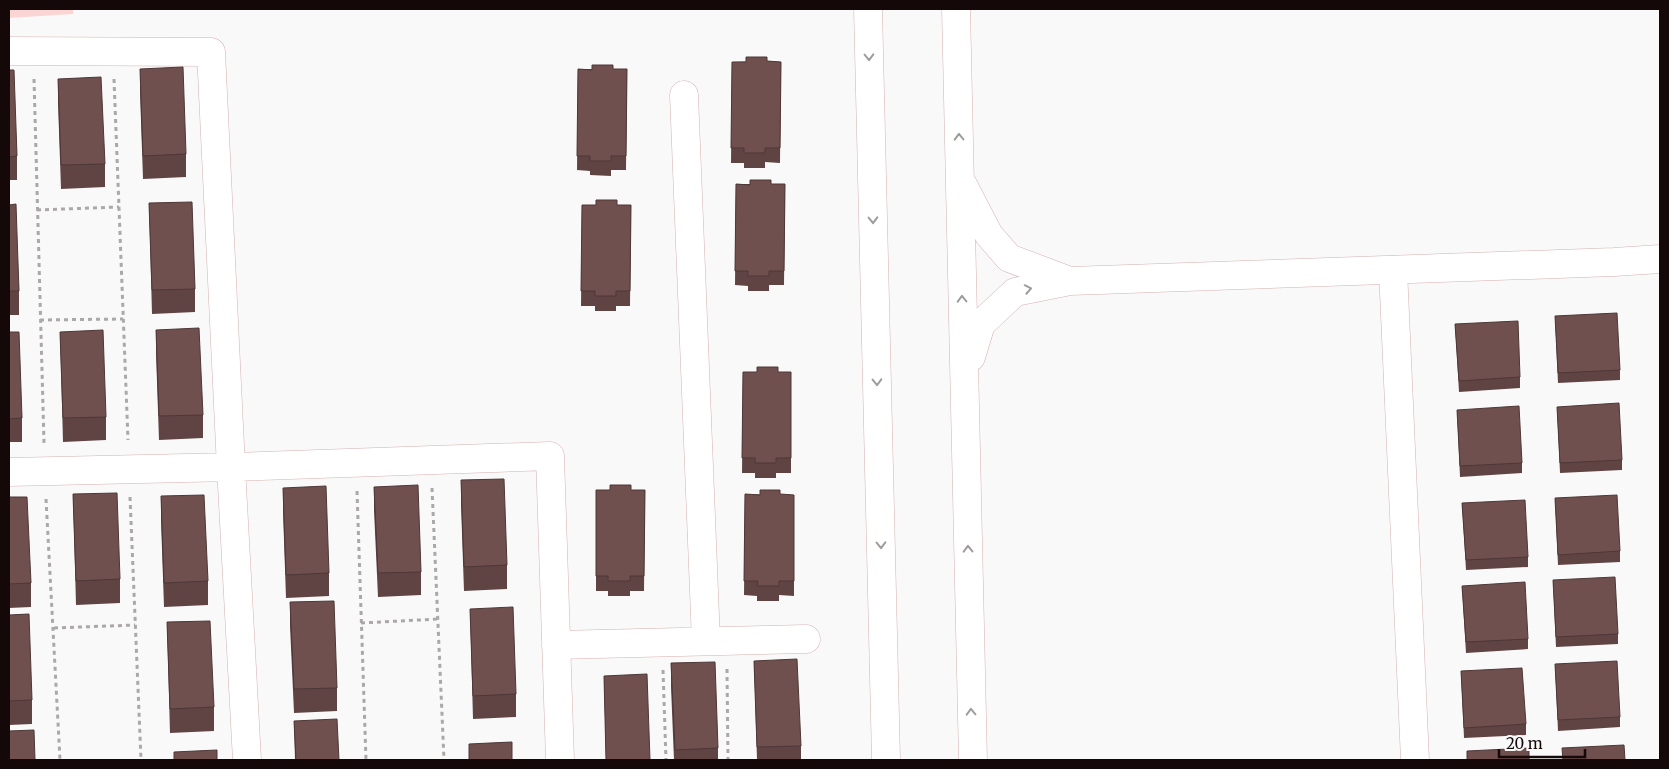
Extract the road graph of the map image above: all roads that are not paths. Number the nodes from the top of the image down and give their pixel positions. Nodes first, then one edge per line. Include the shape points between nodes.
1 (868, 9) edge
2 (956, 9) edge
3 (21, 51) edge
4 (684, 95) dead end
5 (960, 180) junction
6 (1660, 259) edge
7 (1393, 270) junction
8 (1070, 281) junction
9 (964, 380) junction
10 (230, 467) junction
11 (9, 472) edge
12 (806, 638) dead end
13 (716, 641) junction
14 (556, 645) junction
15 (247, 760) edge
16 (560, 760) edge
17 (886, 760) edge
18 (973, 760) edge
19 (1415, 760) edge

1 -> 17 street
5 -> 2 street
3 - 10 street via 211,52
4 - 13 street
5 - 8 street via 989,235 1009,258
9 -> 5 street
6 - 7 street
7 - 8 street
7 - 19 street
9 -> 8 street via 981,324 1008,298 1015,292
18 -> 9 street
10 - 11 street
10 - 14 street via 550,456
10 - 15 street
12 - 13 street
13 - 14 street
14 - 16 street

